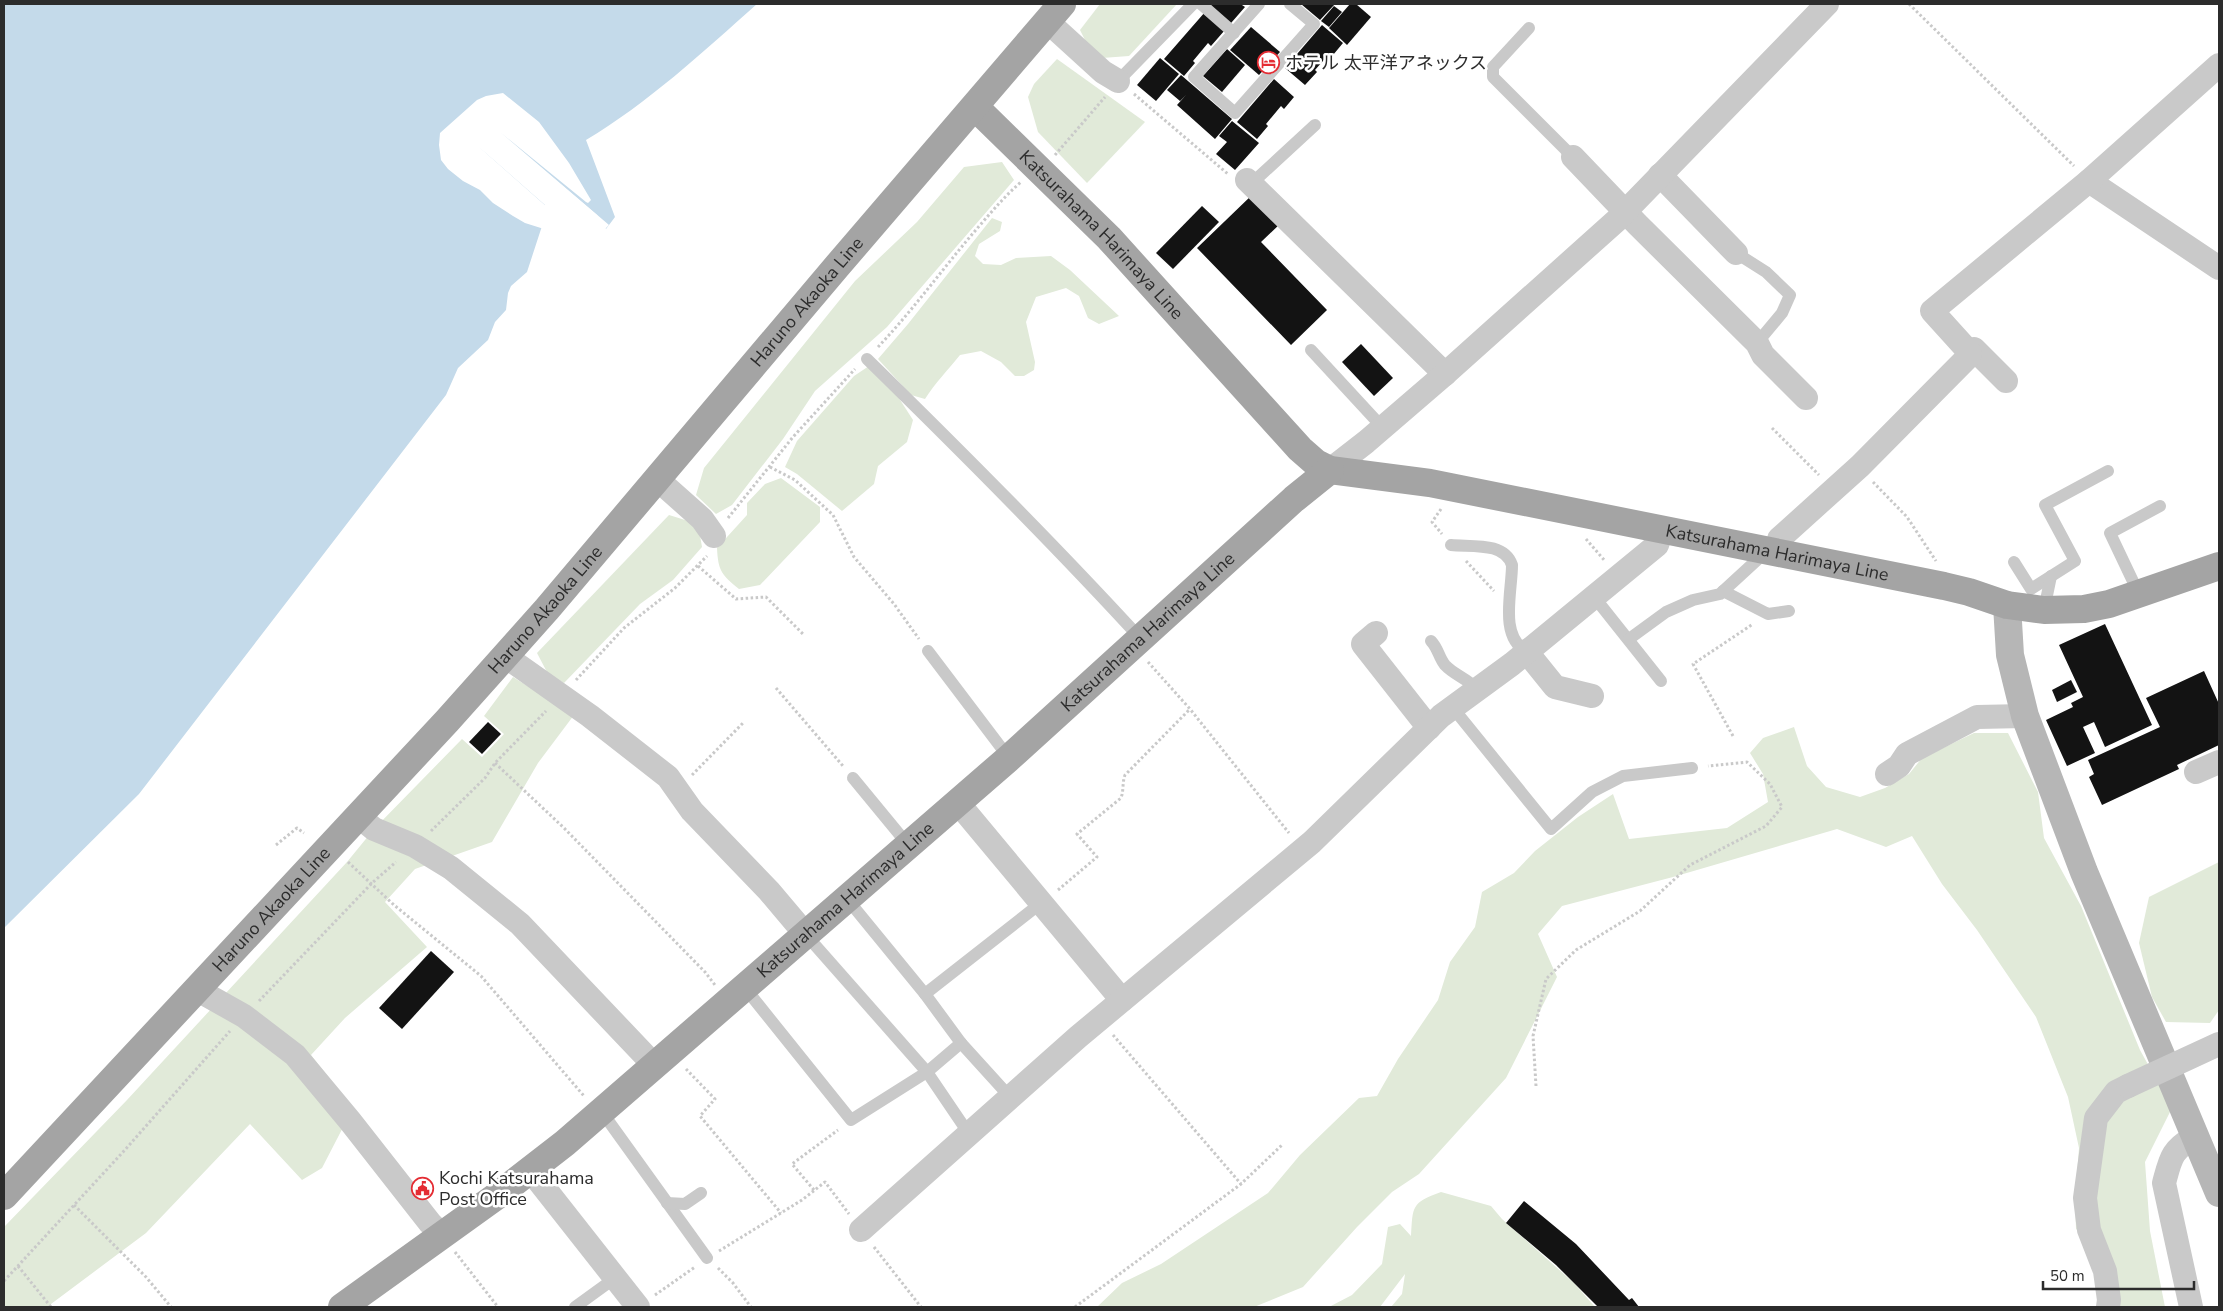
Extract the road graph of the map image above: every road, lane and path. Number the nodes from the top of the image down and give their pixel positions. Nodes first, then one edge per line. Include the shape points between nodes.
1 (1193, 4) edge
2 (1201, 4) edge
3 (1259, 4) edge
4 (1290, 4) edge
5 (1827, 4) edge
6 (1909, 4) edge
7 (1054, 13) edge
8 (1529, 28) dead end
9 (1234, 32) junction
10 (2219, 65) edge
11 (1118, 81) junction
12 (975, 107) junction
13 (1315, 125) dead end
14 (1573, 157) joint
15 (1038, 168) junction
16 (1660, 175) junction
17 (2089, 181) junction
18 (1249, 182) junction
19 (1625, 211) junction
20 (1736, 253) joint
21 (2219, 268) edge
22 (1757, 343) junction
23 (1311, 350) dead end
24 (1970, 353) junction
25 (867, 359) junction
26 (1445, 374) junction
27 (2006, 381) dead end
28 (1806, 398) dead end
29 (1383, 428) junction
30 (1772, 428) dead end
31 (770, 467) junction
32 (1859, 467) junction
33 (1330, 470) junction
34 (2108, 471) dead end
35 (657, 479) junction
36 (1833, 490) junction
37 (2160, 506) dead end
38 (1569, 511) junction
39 (1662, 530) junction
40 (714, 536) junction
41 (1451, 545) dead end
42 (1768, 551) junction
43 (2014, 562) dead end
44 (698, 566) junction
45 (2219, 566) edge
46 (2051, 576) junction
47 (1619, 578) junction
48 (1944, 586) junction
49 (1723, 591) junction
50 (2139, 594) junction
51 (1595, 598) junction
52 (2007, 605) junction
53 (2044, 610) junction
54 (1789, 611) dead end
55 (1768, 614) junction
56 (1376, 633) dead end
57 (804, 635) dead end
58 (1628, 639) junction
59 (1431, 641) dead end
60 (1136, 642) junction
61 (928, 651) joint
62 (1526, 651) junction
63 (505, 656) junction
64 (1661, 681) dead end
65 (776, 688) dead end
66 (1478, 690) junction
67 (561, 696) junction
68 (1592, 696) dead end
69 (1453, 708) junction
70 (1190, 709) junction
71 (2025, 716) junction
72 (743, 723) dead end
73 (1429, 728) junction
74 (1733, 736) dead end
75 (1009, 758) junction
76 (2219, 762) edge
77 (495, 763) junction
78 (1692, 768) joint
79 (2196, 772) dead end
80 (1887, 774) dead end
81 (853, 778) joint
82 (677, 790) junction
83 (958, 803) junction
84 (358, 816) junction
85 (304, 833) dead end
86 (276, 845) dead end
87 (415, 846) junction
88 (909, 846) junction
89 (1302, 851) junction
90 (347, 862) dead end
91 (372, 883) junction
92 (848, 900) junction
93 (1042, 903) junction
94 (807, 936) junction
95 (196, 989) junction
96 (925, 994) junction
97 (737, 996) junction
98 (1122, 1000) junction
99 (244, 1016) junction
100 (1100, 1018) junction
101 (961, 1043) junction
102 (2219, 1044) edge
103 (663, 1059) junction
104 (926, 1072) junction
105 (1536, 1086) dead end
106 (1010, 1097) junction
107 (602, 1112) junction
108 (851, 1120) junction
109 (969, 1134) junction
110 (2195, 1136) junction
111 (1282, 1145) dead end
112 (2214, 1166) edge
113 (530, 1171) junction
114 (1241, 1184) junction
115 (814, 1191) junction
116 (701, 1193) dead end
117 (2219, 1194) edge
118 (4, 1196) edge
119 (667, 1203) junction
120 (74, 1205) junction
121 (781, 1213) junction
122 (861, 1230) junction
123 (441, 1234) junction
124 (707, 1258) junction
125 (18, 1266) junction
126 (615, 1278) junction
127 (4, 1281) edge
128 (646, 1302) edge
129 (51, 1307) edge
130 (171, 1307) edge
131 (342, 1307) edge
132 (498, 1307) edge
133 (575, 1307) edge
134 (751, 1307) edge
135 (921, 1307) edge
136 (1075, 1307) edge
137 (2108, 1307) edge
138 (2191, 1307) edge

1 - 11 lane
2 - 9 lane
3 - 9 lane
4 - 9 lane via 1314,24 1235,113 1194,77
5 - 16 street
6 - 17 path
7 - 11 street via 1103,72
7 - 12 main road, Haruno Akaoka Line
8 - 14 lane via 1493,67 1493,77
10 - 17 street
11 - 15 path via 1056,154
11 - 18 path via 1217,167 1239,182
12 - 15 main road, Katsurahama Harimaya Line
12 - 35 main road, Haruno Akaoka Line
13 - 18 lane
14 - 19 street
15 - 25 path via 1009,192
15 - 33 main road, Katsurahama Harimaya Line via 1109,238 1300,449
16 - 19 street
16 - 20 street
17 - 21 street
17 - 24 street via 1932,311
18 - 26 street
19 - 22 street
19 - 26 street
20 - 22 lane via 1766,272 1790,295 1782,313
22 - 28 street via 1763,355
23 - 29 lane
24 - 27 street via 1974,349
24 - 32 street
25 - 31 path via 811,417
25 - 60 lane via 1086,579
26 - 29 street
29 - 33 street
30 - 36 path
31 - 40 path
31 - 61 path via 795,480 833,515 854,557
32 - 36 street
32 - 48 path via 1907,517 1946,576
33 - 38 main road, Katsurahama Harimaya Line via 1430,483
33 - 60 main road, Katsurahama Harimaya Line
34 - 46 lane via 2045,505 2075,561
35 - 40 street via 702,519
35 - 63 main road, Haruno Akaoka Line
36 - 42 street
37 - 50 lane via 2110,533
38 - 39 main road, Katsurahama Harimaya Line
38 - 47 path via 1572,523
39 - 42 main road, Katsurahama Harimaya Line
39 - 47 street via 1656,545
40 - 44 path via 707,556
41 - 62 lane via 1499,549 1509,556 1512,565 1509,628 1512,638
42 - 48 main road, Katsurahama Harimaya Line
42 - 49 lane
43 - 46 lane via 2031,589
44 - 57 path via 736,599 766,598
44 - 67 path via 624,628
45 - 50 main road, Katsurahama Harimaya Line
46 - 53 lane
47 - 51 street
48 - 52 main road, Katsurahama Harimaya Line
49 - 55 lane
49 - 58 lane via 1714,597 1693,600 1666,612
50 - 53 main road, Katsurahama Harimaya Line via 2084,609
51 - 58 lane
51 - 62 street
52 - 53 main road, Katsurahama Harimaya Line
52 - 71 street via 2010,655
54 - 55 lane
55 - 74 path via 1693,664
56 - 73 street via 1364,644
58 - 64 lane
59 - 66 lane via 1443,664 1470,680
60 - 70 path
60 - 75 main road, Katsurahama Harimaya Line
61 - 75 lane
62 - 66 street
62 - 68 street via 1555,687
63 - 67 street
63 - 84 main road, Haruno Akaoka Line
65 - 81 path
66 - 69 street
67 - 77 path
67 - 82 street via 668,777
69 - 73 street
69 - 78 lane via 1551,830 1592,792 1623,776
70 - 89 path
70 - 93 path via 1126,775 1121,798 1077,834 1097,857
71 - 80 street via 1977,717 1907,754 1899,766
71 - 110 street via 2084,872
72 - 82 path
73 - 89 street
75 - 83 main road, Katsurahama Harimaya Line
76 - 79 street
77 - 87 path via 485,778
77 - 97 path via 705,972
78 - 105 path via 1746,762 1770,784 1782,807 1766,826 1690,865 1640,911 1576,950 1546,979 1534,1036
81 - 88 lane
82 - 94 street via 692,811 769,891
83 - 88 main road, Katsurahama Harimaya Line
83 - 93 street
84 - 87 street via 374,829
84 - 95 main road, Haruno Akaoka Line
85 - 86 path via 297,828
87 - 91 path
87 - 103 street via 451,868 520,924
88 - 92 main road, Katsurahama Harimaya Line
89 - 98 street
90 - 91 path
91 - 99 path
91 - 107 path via 481,976 586,1099
92 - 94 main road, Katsurahama Harimaya Line
92 - 96 lane
93 - 96 lane
93 - 98 street
94 - 97 main road, Katsurahama Harimaya Line
94 - 104 lane
95 - 99 street
95 - 118 main road, Haruno Akaoka Line
96 - 101 lane
97 - 103 main road, Katsurahama Harimaya Line
97 - 108 lane
98 - 100 street
99 - 120 path
99 - 123 street via 295,1055
100 - 106 street
100 - 114 path
101 - 104 lane
101 - 106 lane
102 - 137 street, bridge via 2116,1092 2096,1118 2085,1198 2089,1230 2105,1271
103 - 107 main road, Katsurahama Harimaya Line
103 - 121 path via 715,1099 700,1116
104 - 108 lane
104 - 109 lane
106 - 109 street
107 - 113 main road, Katsurahama Harimaya Line
107 - 119 lane
108 - 115 path via 792,1164
109 - 122 street
110 - 112 street
110 - 138 street via 2178,1147 2164,1183
111 - 114 path
112 - 117 street
113 - 123 main road, Katsurahama Harimaya Line
113 - 126 street
114 - 136 path
115 - 121 path
115 - 122 path via 825,1182
116 - 119 lane via 685,1204
119 - 124 lane
120 - 125 path
120 - 130 path via 146,1277
121 - 124 path
122 - 135 path
123 - 131 main road, Katsurahama Harimaya Line
123 - 132 path
124 - 128 path
124 - 134 path via 733,1282
125 - 127 path
125 - 129 path
126 - 128 street
126 - 133 lane

